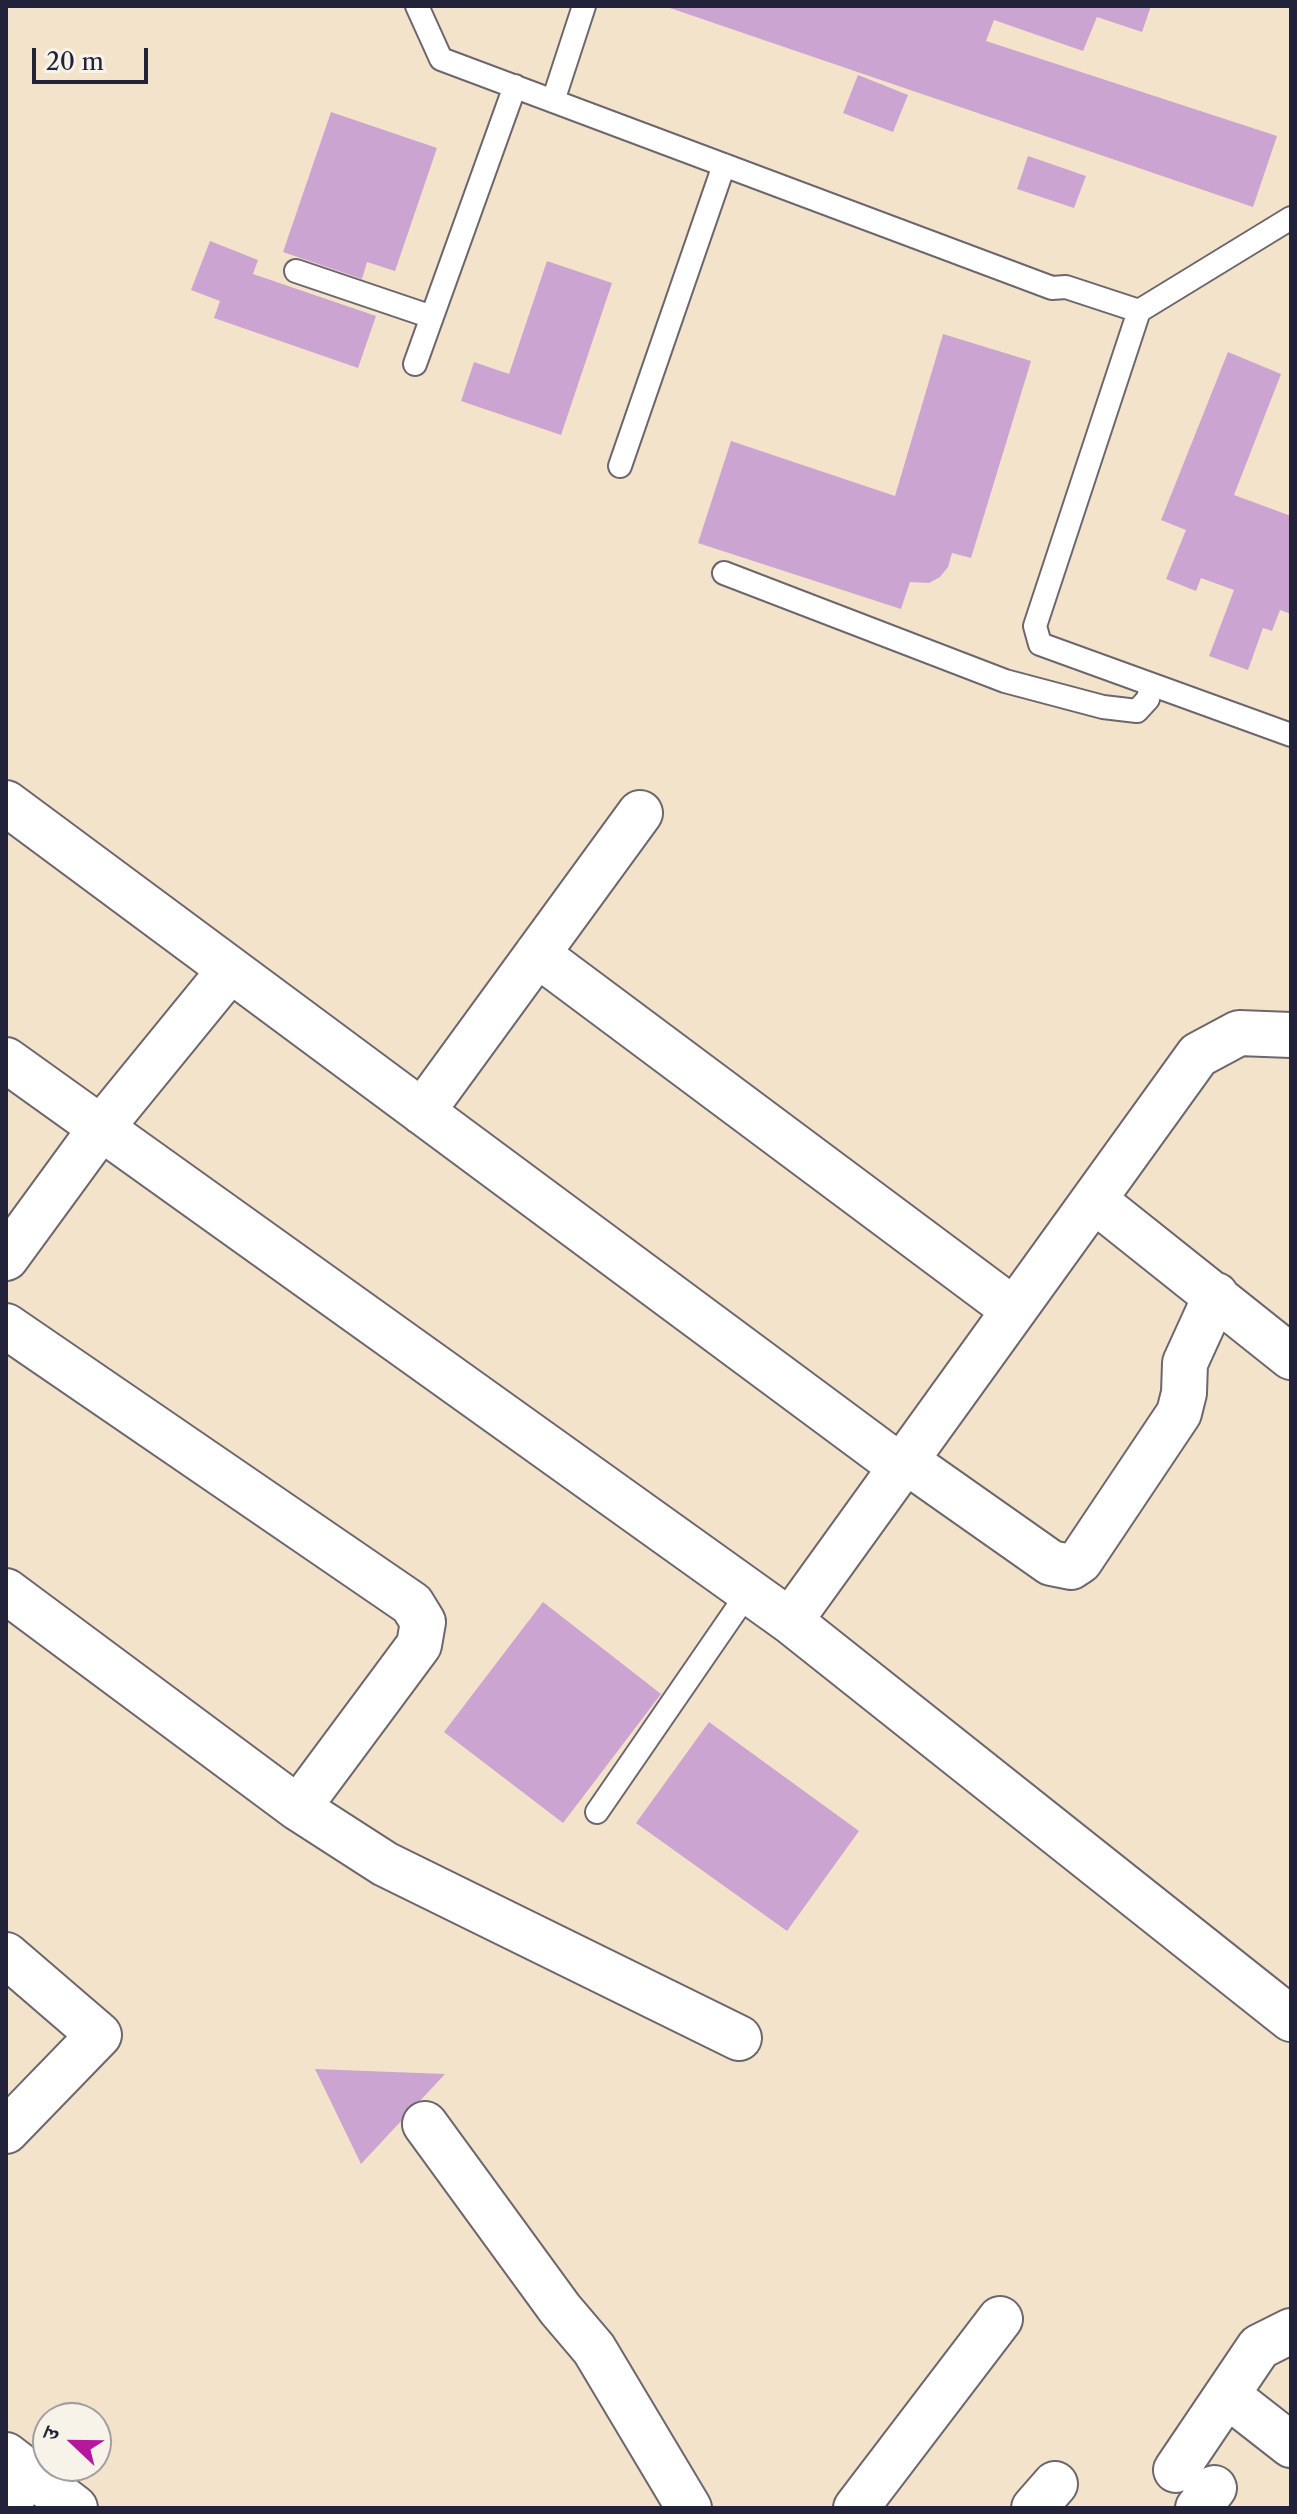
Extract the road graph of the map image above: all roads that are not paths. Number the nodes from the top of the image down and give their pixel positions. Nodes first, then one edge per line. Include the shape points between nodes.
1 (417, 6) edge
2 (584, 6) edge
3 (515, 86) junction
4 (553, 101) junction
5 (724, 165) junction
6 (1291, 218) edge
7 (296, 271) dead end
8 (1139, 311) junction
9 (432, 317) junction
10 (415, 364) dead end
11 (620, 466) dead end
12 (724, 573) dead end
13 (1151, 685) junction
14 (1291, 735) edge
15 (6, 803) edge
16 (640, 813) dead end
17 (537, 954) junction
18 (230, 970) junction
19 (1291, 1035) edge
20 (6, 1060) edge
21 (422, 1112) junction
22 (101, 1128) junction
23 (1094, 1200) junction
24 (6, 1258) edge
25 (1216, 1295) junction
26 (1014, 1310) junction
27 (6, 1326) edge
28 (1291, 1357) edge
29 (904, 1464) junction
30 (6, 1591) edge
31 (749, 1591) junction
32 (790, 1621) junction
33 (298, 1808) junction
34 (597, 1812) dead end
35 (6, 1955) edge
36 (1291, 2019) edge
37 (739, 2038) dead end
38 (425, 2124) dead end
39 (6, 2131) edge
40 (1000, 2319) dead end
41 (1291, 2331) edge
42 (1227, 2395) junction
43 (1291, 2445) edge
44 (14, 2478) edge
45 (1196, 2489) edge
46 (75, 2508) edge
47 (689, 2508) edge
48 (856, 2508) edge

1 - 3 lane via 441,59
2 - 4 lane
3 - 4 lane
3 - 9 lane
4 - 5 lane
5 - 8 lane via 1052,288 1066,287
5 - 11 lane
6 - 8 lane
7 - 9 lane
8 - 13 lane via 1035,626 1040,644
9 - 10 lane
12 - 13 lane via 1005,681 1103,707 1137,711
13 - 14 lane
15 - 18 street
16 - 17 street
17 - 21 street
17 - 26 street
18 - 21 street
18 - 22 street
19 - 23 street via 1239,1033 1198,1055
20 - 22 street
21 - 29 street
22 - 24 street
22 - 31 street
23 - 25 street
23 - 26 street
25 - 28 street
25 - 29 street via 1185,1363 1179,1413 1071,1567 1051,1563
26 - 29 street
27 - 33 street via 412,1604 423,1622 419,1645
29 - 32 street
30 - 33 street
31 - 32 street
31 - 34 lane
32 - 36 street
33 - 37 street via 420,1884
35 - 39 street via 99,2035
38 - 47 street via 594,2349
40 - 48 street
41 - 42 street via 1259,2347
42 - 43 street
42 - 45 street
44 - 46 street

